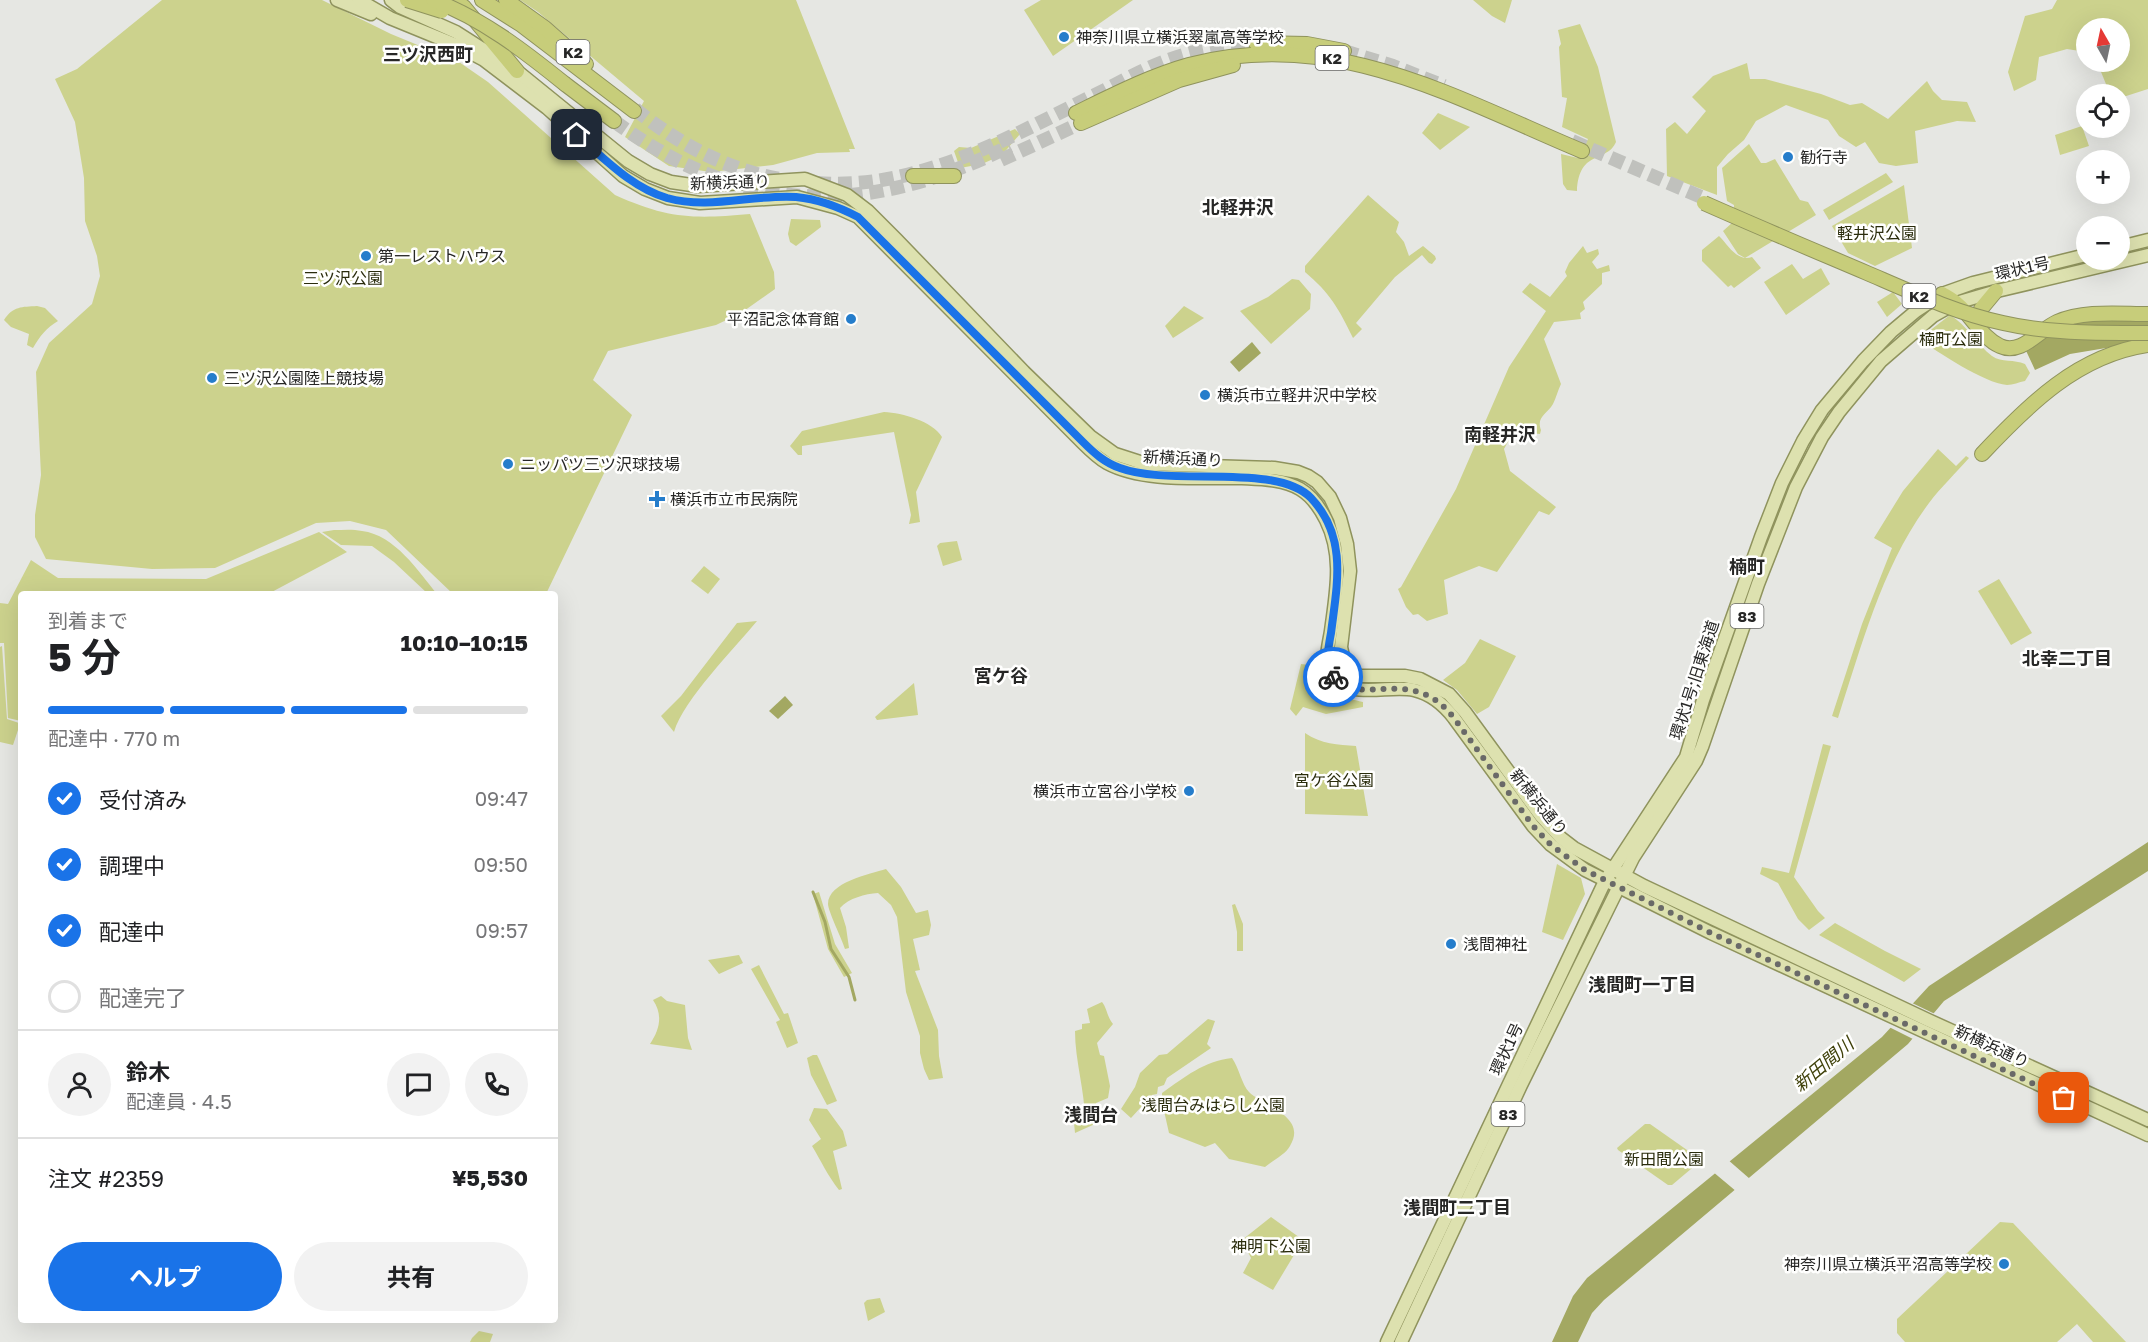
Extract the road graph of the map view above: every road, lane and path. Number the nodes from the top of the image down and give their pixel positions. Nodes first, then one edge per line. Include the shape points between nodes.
1 (337, 0) edge
2 (359, 0) edge
3 (391, 0) edge
4 (407, 0) edge
5 (434, 0) edge
6 (455, 0) edge
7 (482, 0) edge
8 (506, 0) edge
9 (392, 19) junction
10 (1256, 43) tunnel mouth
11 (525, 51) junction
12 (1344, 51) tunnel mouth
13 (517, 71) junction
14 (1079, 118) tunnel mouth
15 (614, 122) tunnel mouth
16 (1582, 151) tunnel mouth
17 (913, 176) dead end
18 (954, 176) dead end
19 (2148, 240) edge
20 (2130, 244) edge
21 (2148, 255) edge
22 (2076, 257) edge
23 (1973, 283) joint
24 (1996, 291) junction
25 (1942, 294) junction
26 (1974, 297) joint
27 (1956, 303) junction
28 (2148, 314) edge
29 (1980, 328) junction
30 (2148, 328) edge
31 (2148, 333) edge
32 (2148, 345) edge
33 (1982, 454) dead end
34 (1611, 870) junction
35 (1624, 876) junction
36 (1605, 881) junction
37 (1618, 888) junction
38 (2148, 1120) edge
39 (2148, 1135) edge
40 (1387, 1342) edge
41 (1401, 1342) edge

1 - 9 main road via 379,18
2 - 9 main road, 新横浜通り
3 - 13 main road, 新横浜通り via 456,32
4 - 11 highway, bridge via 468,21
5 - 11 highway, K2, bridge
6 - 13 highway
7 - 8 highway, K2 via 635,110 545,28
9 - 36 main road, 新横浜通り via 484,60 547,108 623,176 645,189 668,198 700,203 797,197 858,217 1107,463 1152,475 1259,478 1299,489 1324,516 1338,554 1328,660 1333,678 1354,689 1412,689 1440,702 1547,841 1566,858
10 - 12 highway, K2 via 1307,44
11 - 15 highway, K2, bridge
13 - 34 main road, 新横浜通り via 628,161 650,174 698,186 805,179 847,195 868,211 1024,372 1098,443 1115,454 1156,465 1287,470 1317,482 1336,508 1348,551 1350,570 1341,647 1348,670 1359,676 1420,679 1449,694 1550,826 1574,848
14 - 16 highway, K2 via 1179,80 1285,54 1338,59 1388,71
17 - 18 highway
19 - 20 main road
21 - 24 main road, 環状1号 / 83
22 - 23 main road, 環状1号 / 83
23 - 25 main road, 環状1号;旧東海道 / 83
24 - 26 main road, 環状1号 / 83
24 - 29 highway via 1981,309
25 - 27 highway
25 - 34 main road, 環状1号;旧東海道 / 83 via 1916,311 1871,352 1822,410 1803,441 1758,545 1686,757
26 - 27 main road, 環状1号;旧東海道 / 83
27 - 29 highway
27 - 35 main road, 環状1号;旧東海道 / 83 via 1933,316 1881,362 1850,397 1818,444 1796,487 1758,584 1696,761
28 - 29 highway via 2098,314 2064,320 2010,348 1996,345
30 - 31 highway, K2, bridge via 2038,324 1973,310 1705,201 1923,297 1979,317 2037,329
32 - 33 highway via 2128,348 2069,375 2046,391
34 - 35 main road, 新横浜通り
34 - 36 main road, 環状1号 / 83
35 - 37 main road, 83
35 - 38 main road, 新横浜通り
36 - 37 main road, 新横浜通り
36 - 40 main road, 環状1号 / 83
37 - 39 main road, 新横浜通り
37 - 41 main road, 環状1号 / 83

